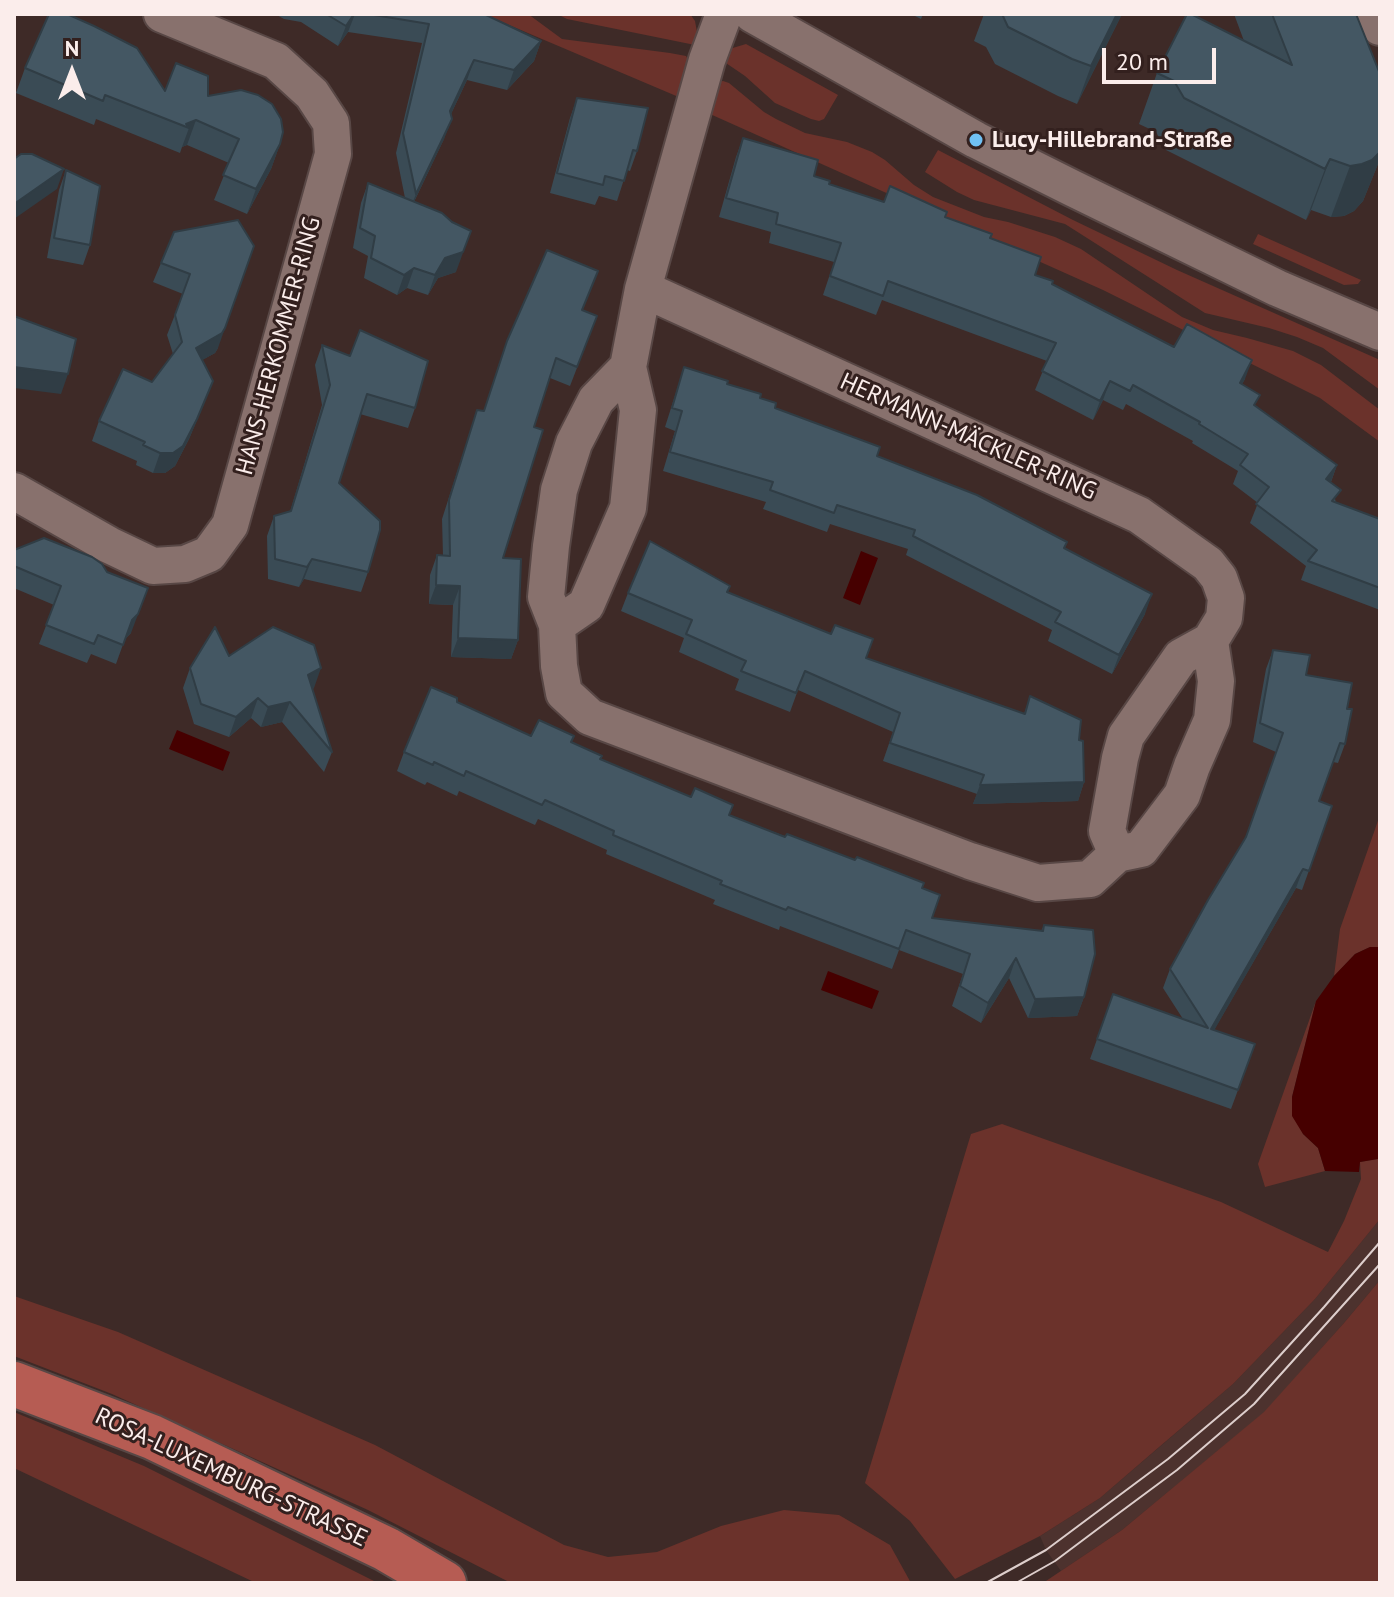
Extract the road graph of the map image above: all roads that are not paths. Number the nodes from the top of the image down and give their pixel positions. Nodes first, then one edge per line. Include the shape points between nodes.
1 (162, 14) edge
2 (724, 14) edge
3 (752, 14) edge
4 (1375, 14) edge
5 (1380, 27) edge
6 (643, 289) junction
7 (1375, 318) edge
8 (628, 367) junction
9 (14, 491) edge
10 (557, 625) junction
11 (1210, 641) junction
12 (1117, 854) junction
13 (14, 1384) edge
14 (444, 1583) edge

1 - 9 street, HANS-HERKOMMER-RING via 276,61 312,94 331,123 333,154 230,525 209,554 185,564 153,566
2 - 6 street
3 - 7 street via 990,147 1277,288
4 - 5 street
6 - 8 street
6 - 11 street, HERMANN-MÄCKLER-RING via 1139,515 1208,564 1219,578 1226,598 1224,618
8 - 10 street via 596,400 559,490 546,597
8 - 10 street via 638,410 628,508 586,605
10 - 12 street via 564,693 590,717 1038,883 1090,879
11 - 12 street via 1181,657 1126,736 1107,831
11 - 12 street via 1216,681 1212,720 1182,795 1141,849
13 - 14 main road, ROSA-LUXEMBURG-STRASSE via 152,1437 386,1549

